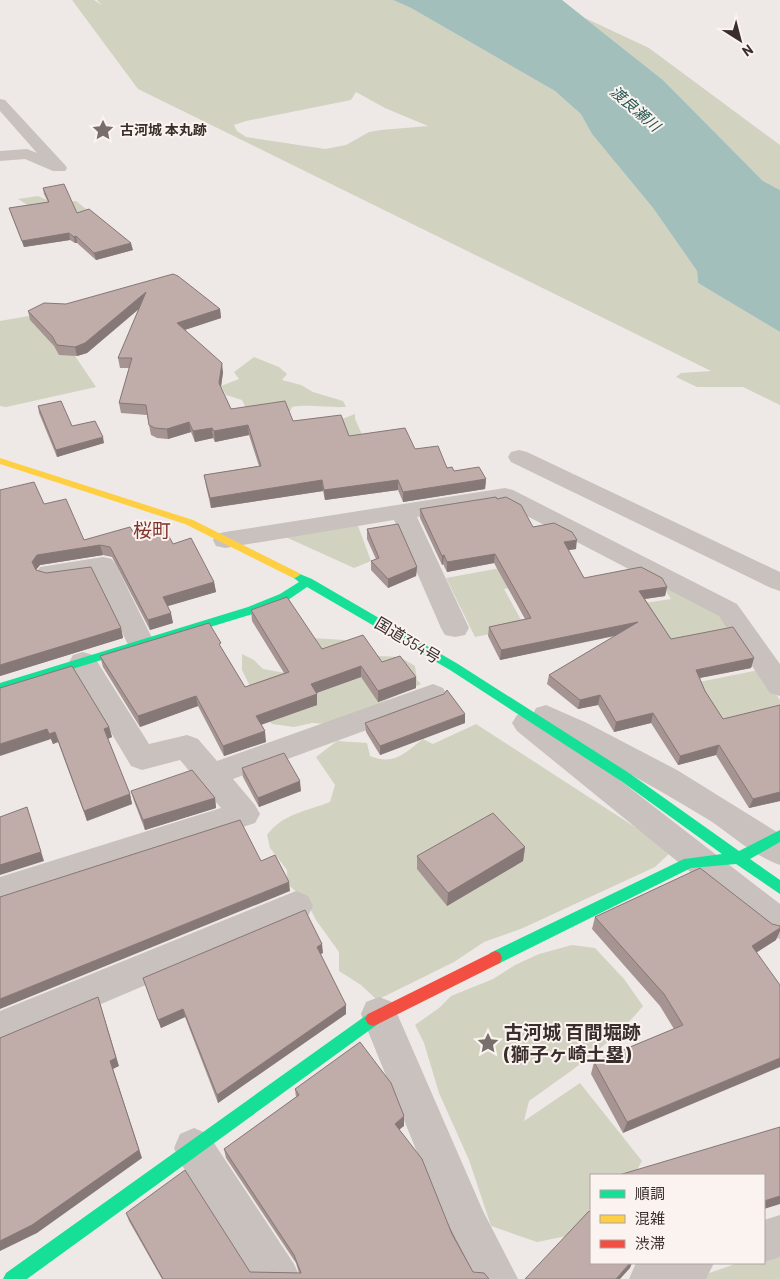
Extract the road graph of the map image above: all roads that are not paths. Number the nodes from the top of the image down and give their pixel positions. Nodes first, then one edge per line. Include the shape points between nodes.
1 (0, 103) edge
2 (0, 156) edge
3 (520, 457) dead end
4 (0, 461) edge
5 (402, 511) junction
6 (225, 540) junction
7 (49, 573) edge
8 (308, 581) junction
9 (780, 582) edge
10 (455, 628) dead end
11 (141, 644) junction
12 (83, 662) junction
13 (484, 686) junction
14 (780, 686) edge
15 (0, 687) edge
16 (432, 695) dead end
17 (211, 775) junction
18 (776, 843) edge
19 (738, 857) junction
20 (700, 860) junction
21 (780, 888) edge
22 (0, 891) edge
23 (296, 906) dead end
24 (780, 924) edge
25 (379, 1014) junction
26 (0, 1029) edge
27 (194, 1148) junction
28 (780, 1236) edge
29 (765, 1241) edge
30 (689, 1264) edge
31 (12, 1279) edge
32 (279, 1279) edge
33 (496, 1279) edge
34 (651, 1279) edge

1 - 2 street via 59,168 26,154
3 - 9 street
4 - 6 main road, 国道354号 via 189,522
5 - 6 street
5 - 10 street
5 - 14 street via 505,495 728,610
6 - 8 main road, 国道354号
7 - 11 street via 103,565
8 - 11 main road via 284,597 252,610
8 - 13 main road, 国道354号
11 - 12 main road
12 - 15 main road
12 - 17 street via 142,758 187,747
13 - 18 street via 598,742
13 - 19 main road, 国道354号 via 626,777
13 - 20 street via 578,767
16 - 17 street
17 - 22 street via 244,814
18 - 19 main road
19 - 20 main road
19 - 21 main road, 国道354号
20 - 24 street
20 - 25 main road
23 - 26 street
25 - 27 main road
25 - 33 street via 468,1226
27 - 31 main road
27 - 32 street
28 - 29 street
30 - 34 street via 655,1274

